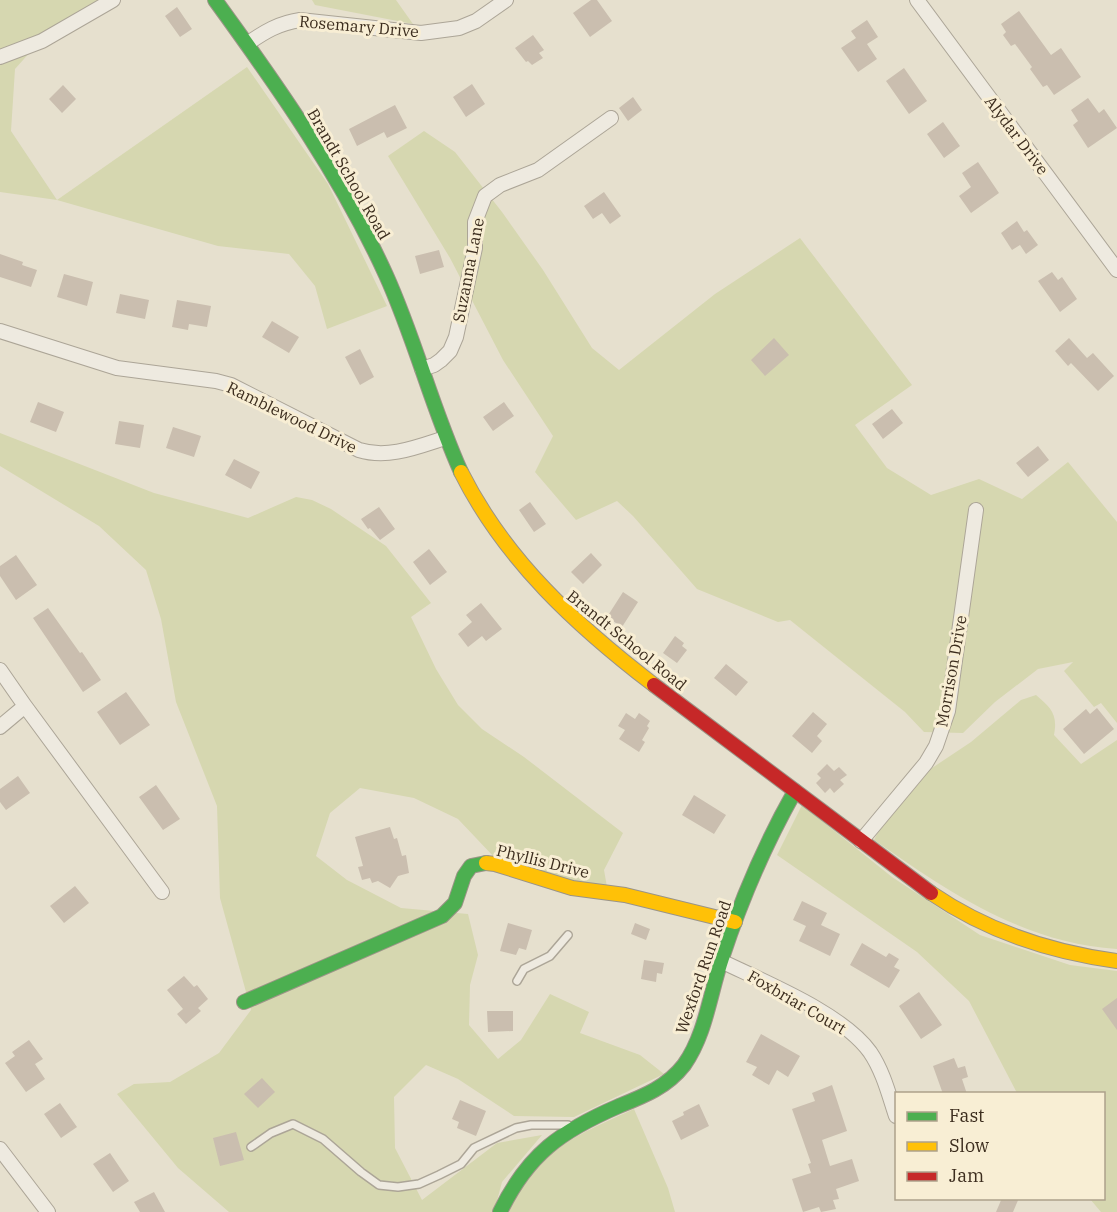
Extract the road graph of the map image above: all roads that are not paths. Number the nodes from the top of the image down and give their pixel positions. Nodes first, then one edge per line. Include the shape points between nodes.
1 (113, 0) edge
2 (215, 0) edge
3 (506, 0) edge
4 (916, 0) edge
5 (247, 44) junction
6 (0, 57) edge
7 (611, 118) dead end
8 (1117, 270) edge
9 (0, 331) edge
10 (422, 369) junction
11 (445, 438) junction
12 (976, 510) dead end
13 (0, 670) edge
14 (25, 706) junction
15 (0, 727) edge
16 (795, 791) junction
17 (861, 841) junction
18 (162, 892) dead end
19 (735, 922) junction
20 (568, 935) dead end
21 (721, 961) junction
22 (1117, 961) edge
23 (517, 981) dead end
24 (244, 1002) dead end
25 (895, 1111) edge
26 (577, 1125) junction
27 (251, 1147) dead end
28 (0, 1149) edge
29 (48, 1212) edge
30 (500, 1212) edge

1 - 6 street via 42,41
2 - 5 street, Brandt School Road
3 - 5 street, Rosemary Drive via 459,28 422,33 300,20 267,30
4 - 8 street, Alydar Drive
5 - 10 street, Brandt School Road via 355,211 395,297
7 - 10 street, Suzanna Lane via 538,170 500,185 485,196 475,222 475,248 456,337 441,360
9 - 11 street, Ramblewood Drive via 117,368 231,385 372,454 388,454
10 - 11 street, Brandt School Road
11 - 16 street, Brandt School Road via 503,543 549,597 625,662
12 - 17 street, Morrison Drive via 948,711 936,746
13 - 14 street
14 - 15 street
14 - 18 street
16 - 17 street, Brandt School Road
16 - 19 street, Wexford Run Road via 771,836
17 - 22 street, Brandt School Road via 933,895 990,928 1048,949
19 - 21 street, Wexford Run Road
19 - 24 street, Phyllis Drive via 625,895 572,888 481,863 471,866 455,903 442,916
20 - 23 lane via 550,956 524,969
21 - 25 street, Foxbriar Court via 796,998 849,1030 876,1062
21 - 26 street, Wexford Run Road via 698,1037 682,1068 663,1086
26 - 27 lane via 516,1128 474,1148 461,1164 419,1184 398,1187 379,1185 323,1139 293,1124
26 - 30 street, Wexford Run Road via 533,1159
28 - 29 street

